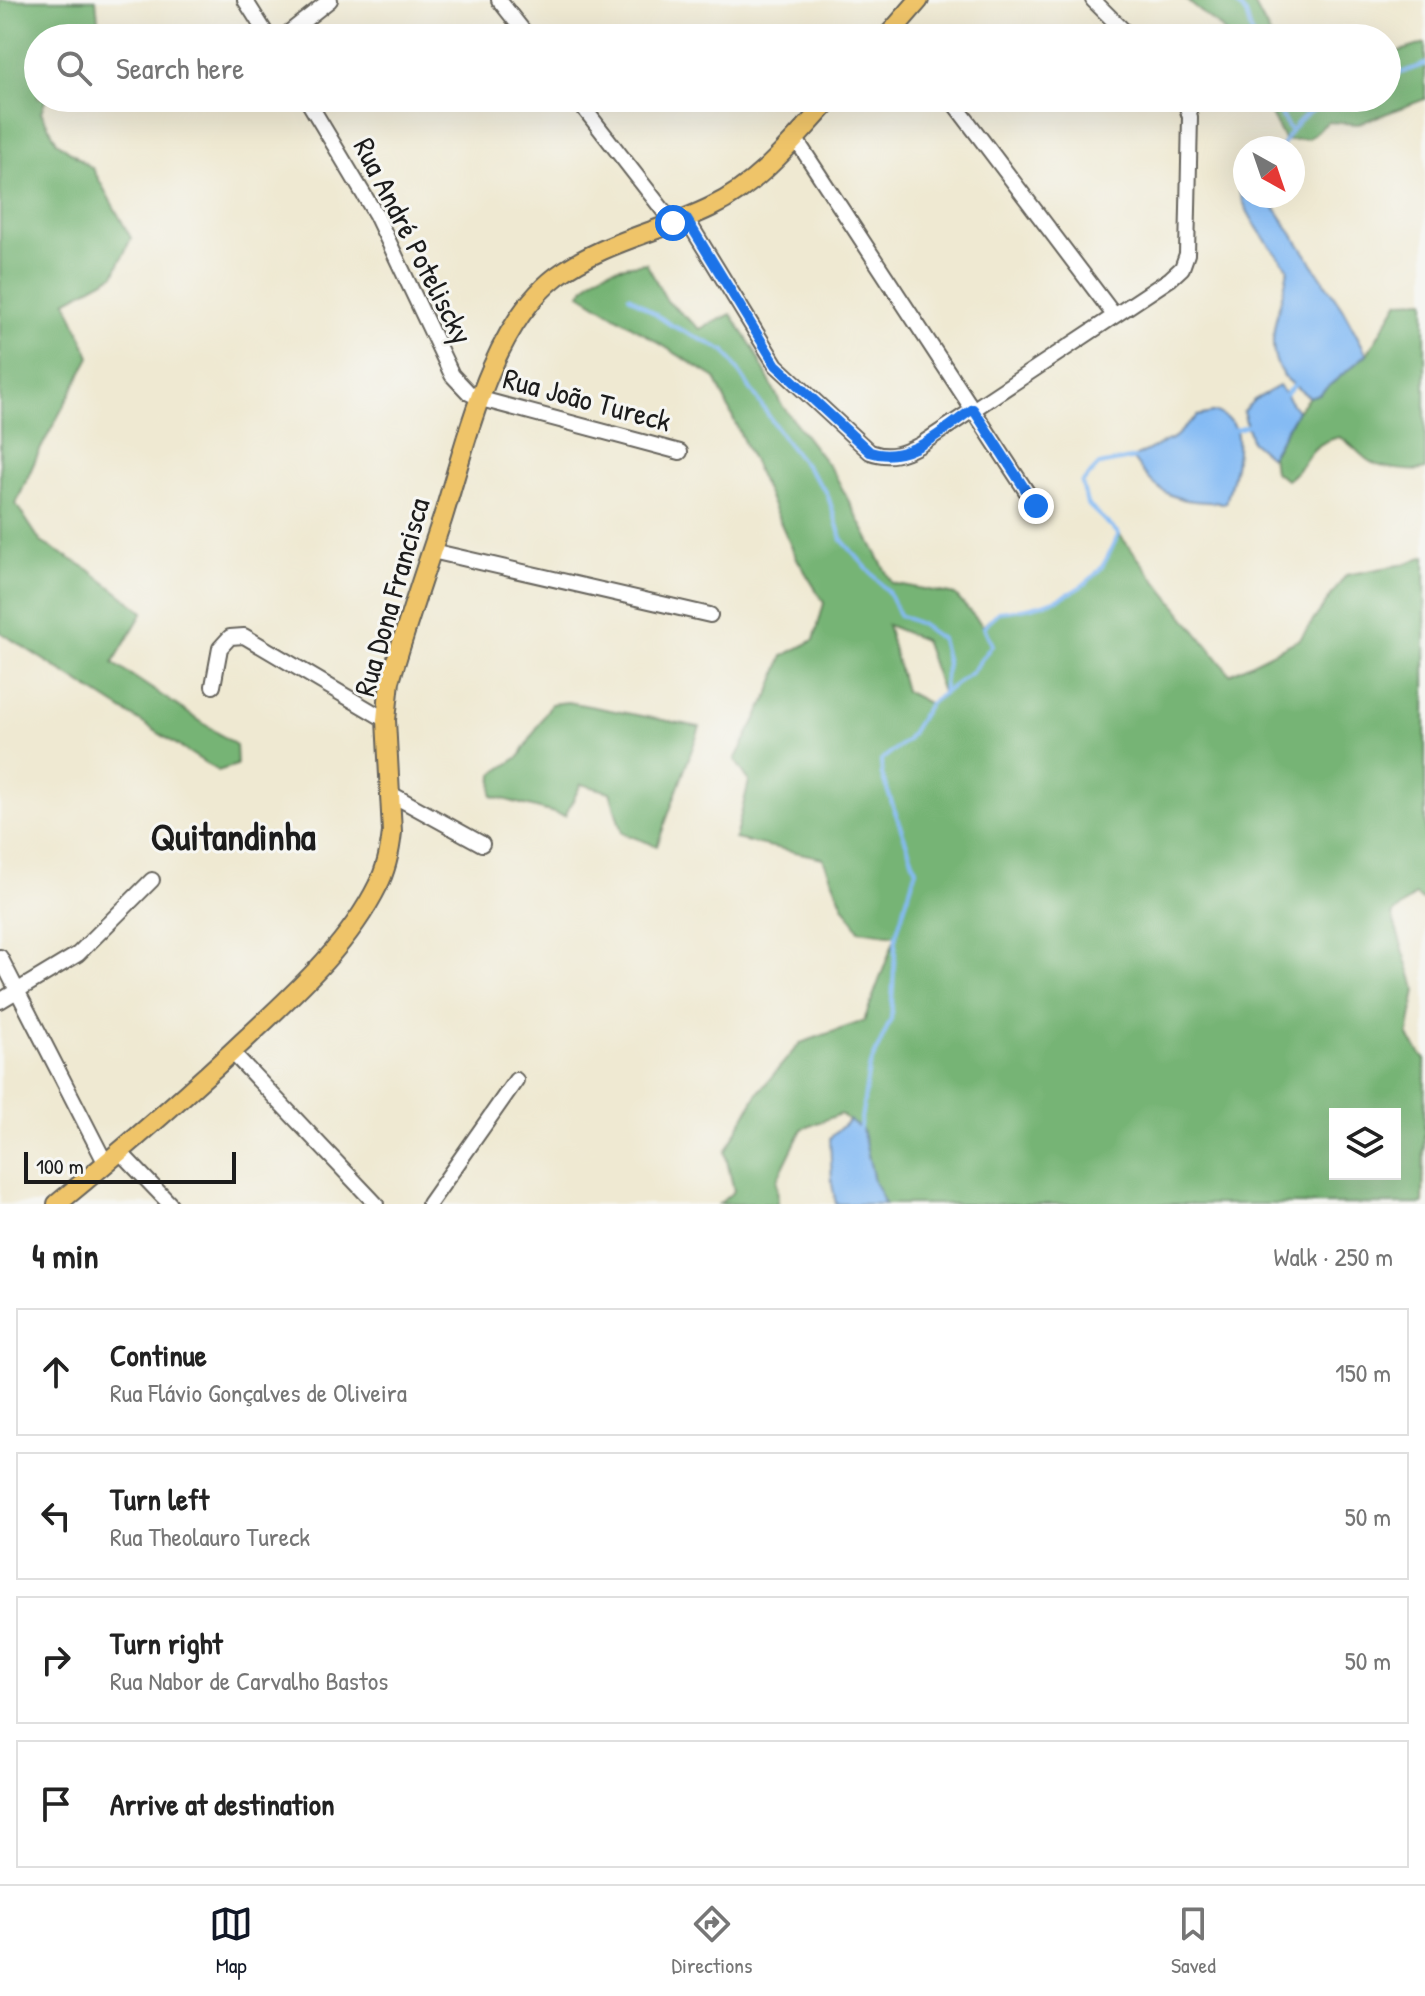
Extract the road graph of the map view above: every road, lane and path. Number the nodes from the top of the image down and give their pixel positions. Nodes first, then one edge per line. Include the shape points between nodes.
1 (245, 0) edge
2 (330, 0) edge
3 (499, 0) edge
4 (919, 0) edge
5 (1093, 0) edge
6 (260, 24) edge
7 (300, 24) edge
8 (518, 24) edge
9 (903, 24) edge
10 (1117, 24) edge
11 (314, 112) edge
12 (588, 112) edge
13 (819, 112) edge
14 (961, 112) edge
15 (1188, 112) edge
16 (795, 138) junction
17 (680, 221) junction
18 (1114, 315) junction
19 (481, 399) junction
20 (973, 409) junction
21 (680, 452) dead end
22 (1036, 506) dead end
23 (432, 551) junction
24 (710, 615) dead end
25 (213, 686) dead end
26 (386, 720) junction
27 (391, 794) junction
28 (482, 844) dead end
29 (152, 880) dead end
30 (0, 957) edge
31 (18, 992) junction
32 (0, 1001) edge
33 (232, 1052) junction
34 (516, 1080) dead end
35 (113, 1158) junction
36 (57, 1204) edge
37 (170, 1204) edge
38 (376, 1204) edge
39 (429, 1204) edge

1 - 6 street
2 - 7 street
3 - 8 street
4 - 9 main road
5 - 10 street
11 - 19 street, Rua André Poteliscky via 376,215 452,375
12 - 17 street
13 - 16 main road, Rua Dona Francisca
14 - 18 street
15 - 18 street via 1187,254 1182,268
16 - 17 main road, Rua Dona Francisca via 743,188
16 - 20 street
17 - 19 main road, Rua Dona Francisca via 611,245 554,278 514,327
17 - 20 street via 776,365 870,452 893,456 920,445
18 - 20 street
19 - 21 street, Rua João Tureck
19 - 23 main road, Rua Dona Francisca
20 - 22 street
23 - 24 street
23 - 26 main road, Rua Dona Francisca via 390,681
25 - 26 street via 220,648 230,637 244,636
26 - 27 main road, Rua Dona Francisca
27 - 28 street
27 - 33 main road, Rua Dona Francisca via 390,850 369,902 328,957
29 - 31 street via 87,946
30 - 31 street
31 - 32 street
31 - 35 street
33 - 35 main road, Rua Dona Francisca
33 - 38 street
34 - 39 street
35 - 36 main road, Rua Dona Francisca
35 - 37 street

